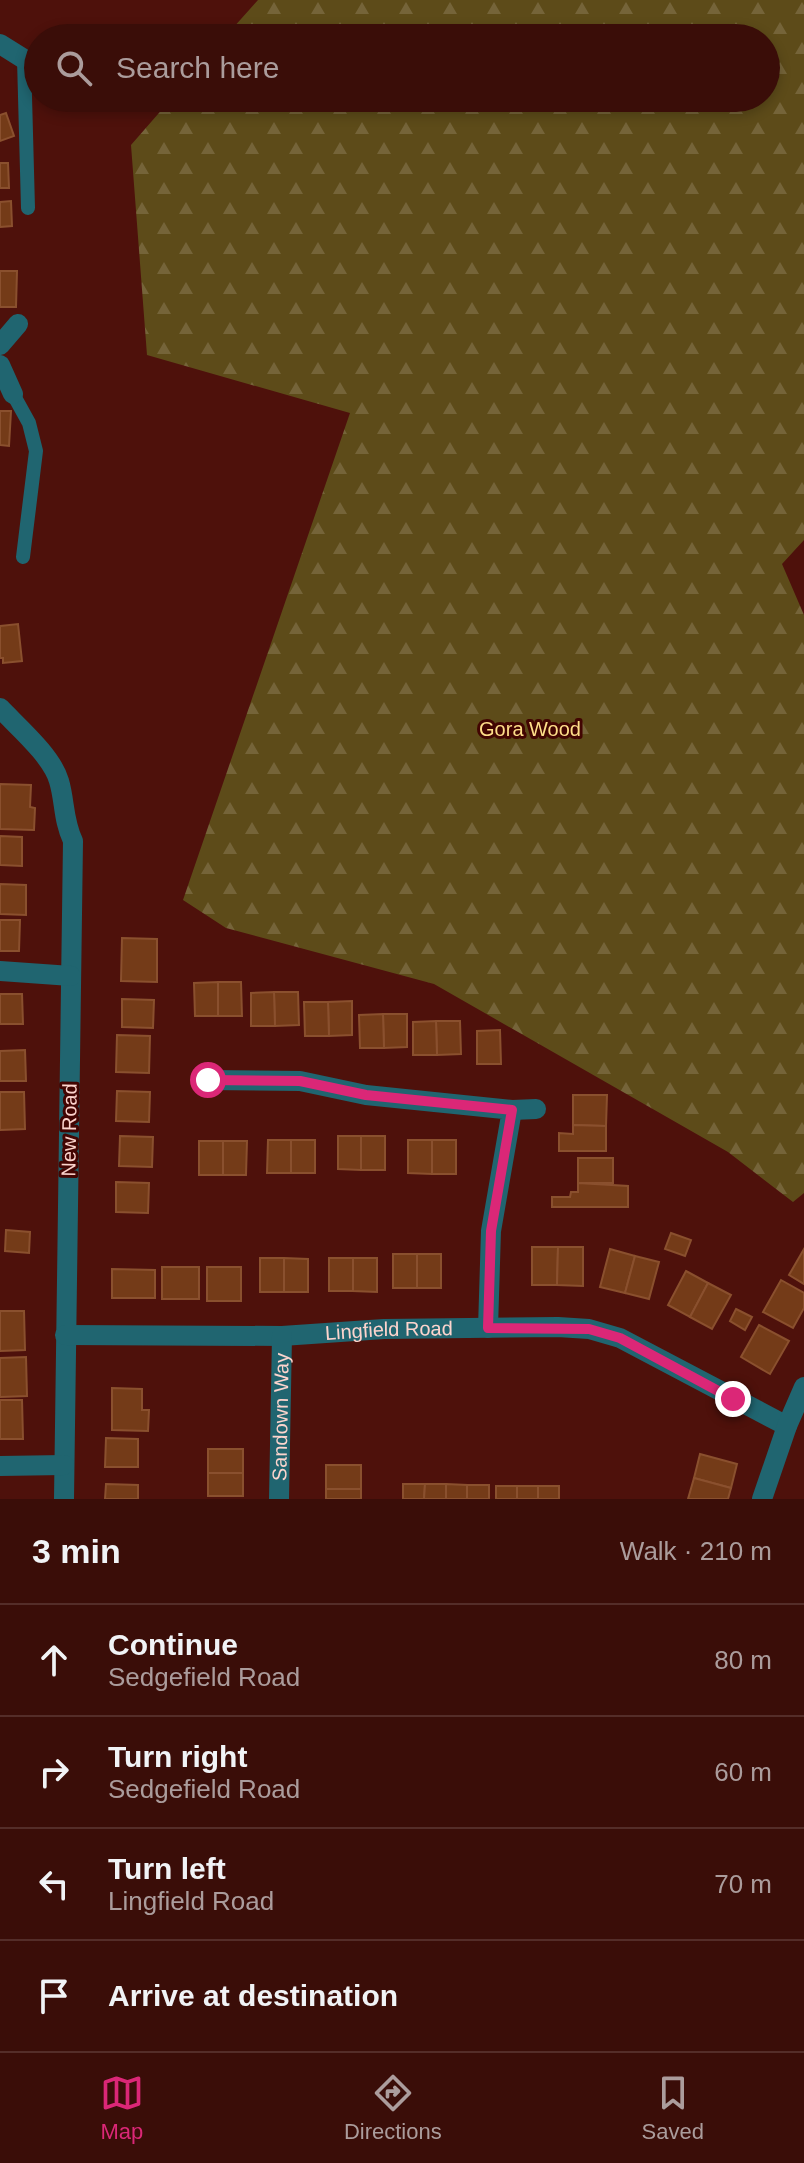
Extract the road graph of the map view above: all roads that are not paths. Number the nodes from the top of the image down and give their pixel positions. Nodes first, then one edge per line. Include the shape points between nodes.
1 (0, 44) edge
2 (24, 59) edge
3 (25, 112) edge
4 (28, 208) dead end
5 (18, 324) dead end
6 (0, 345) edge
7 (0, 365) edge
8 (13, 394) joint
9 (23, 557) dead end
10 (0, 708) edge
11 (0, 971) edge
12 (71, 976) junction
13 (208, 1080) dead end
14 (536, 1109) dead end
15 (512, 1110) junction
16 (488, 1328) junction
17 (65, 1335) junction
18 (282, 1336) junction
19 (804, 1387) edge
20 (787, 1426) junction
21 (64, 1465) junction
22 (0, 1466) edge
23 (64, 1499) edge
24 (279, 1499) edge
25 (762, 1499) edge

1 - 2 street
3 - 4 lane
5 - 6 street
7 - 8 street
8 - 9 lane via 36,451
10 - 12 street, New Road via 52,765 59,781 73,841
11 - 12 street
12 - 17 street, New Road
13 - 15 street via 300,1081 366,1095
14 - 15 street
15 - 16 street via 491,1231
16 - 18 street, Lingfield Road
16 - 20 street, Lingfield Road via 589,1329 620,1338
17 - 18 street, Lingfield Road
17 - 21 street, New Road
18 - 24 street, Sandown Way
19 - 20 street
20 - 25 street
21 - 22 street
21 - 23 street, New Road

